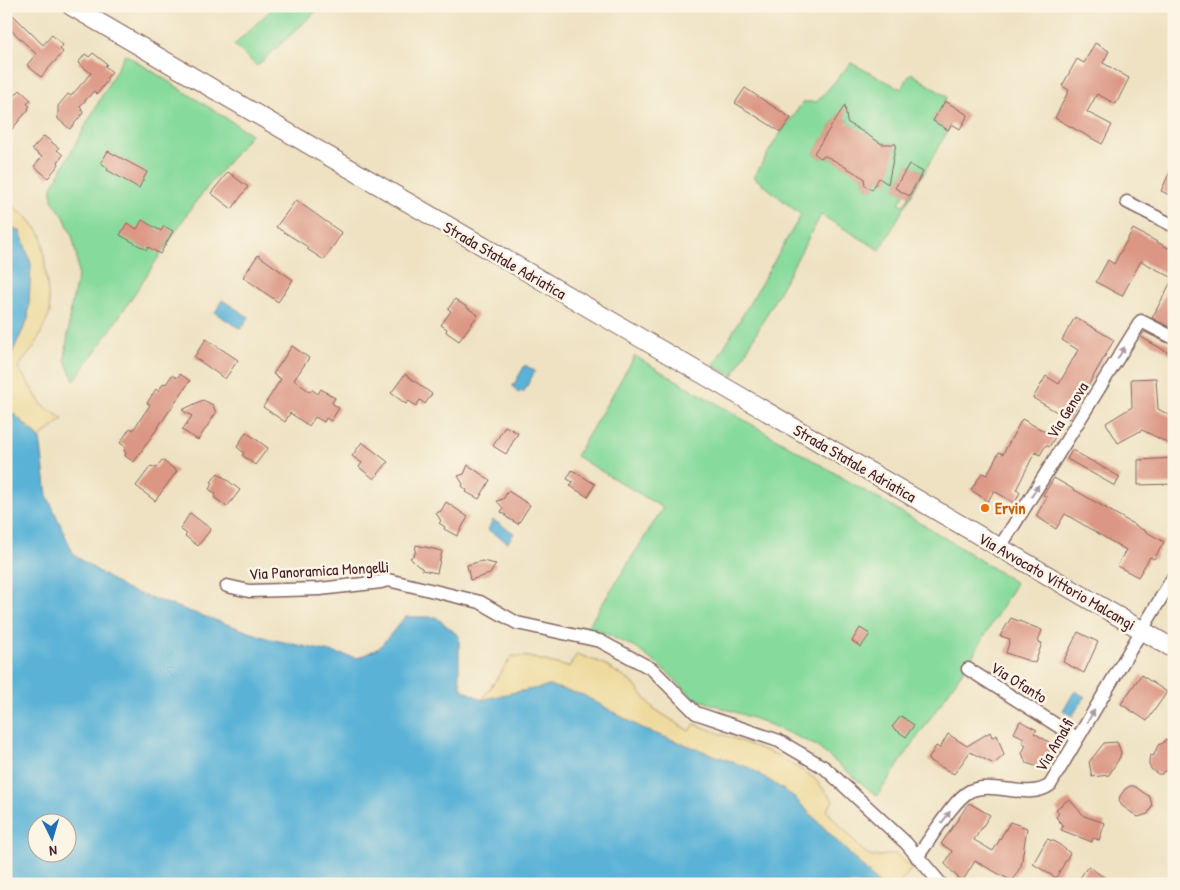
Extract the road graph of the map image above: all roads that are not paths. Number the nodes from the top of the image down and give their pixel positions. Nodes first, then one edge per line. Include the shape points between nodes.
1 (71, 6) edge
2 (1127, 202) dead end
3 (1174, 226) edge
4 (1174, 338) edge
5 (940, 513) joint
6 (1000, 547) junction
7 (1174, 576) edge
8 (227, 586) dead end
9 (1137, 628) junction
10 (1174, 649) edge
11 (968, 669) dead end
12 (1078, 738) junction
13 (917, 857) junction
14 (941, 884) edge

1 - 5 main road, Strada Statale Adriatica
2 - 3 street
6 -> 4 street, Via Genova via 1141,320
5 - 6 main road, Via Avvocato Vittorio Malcangi
6 - 9 main road, Via Avvocato Vittorio Malcangi
7 - 9 street, Via Amalfi
8 - 13 street, Via Panoramica Mongelli via 249,591 320,589 388,580 480,602 517,623 600,641 652,669 696,713 779,741 825,768
9 - 10 main road, Via Avvocato Vittorio Malcangi
12 -> 9 street, Via Amalfi
11 - 12 street, Via Ofanto
13 -> 12 street, Via Amalfi via 965,794 979,789 1028,791 1045,788 1050,785
13 - 14 street, Via Panoramica Mongelli

